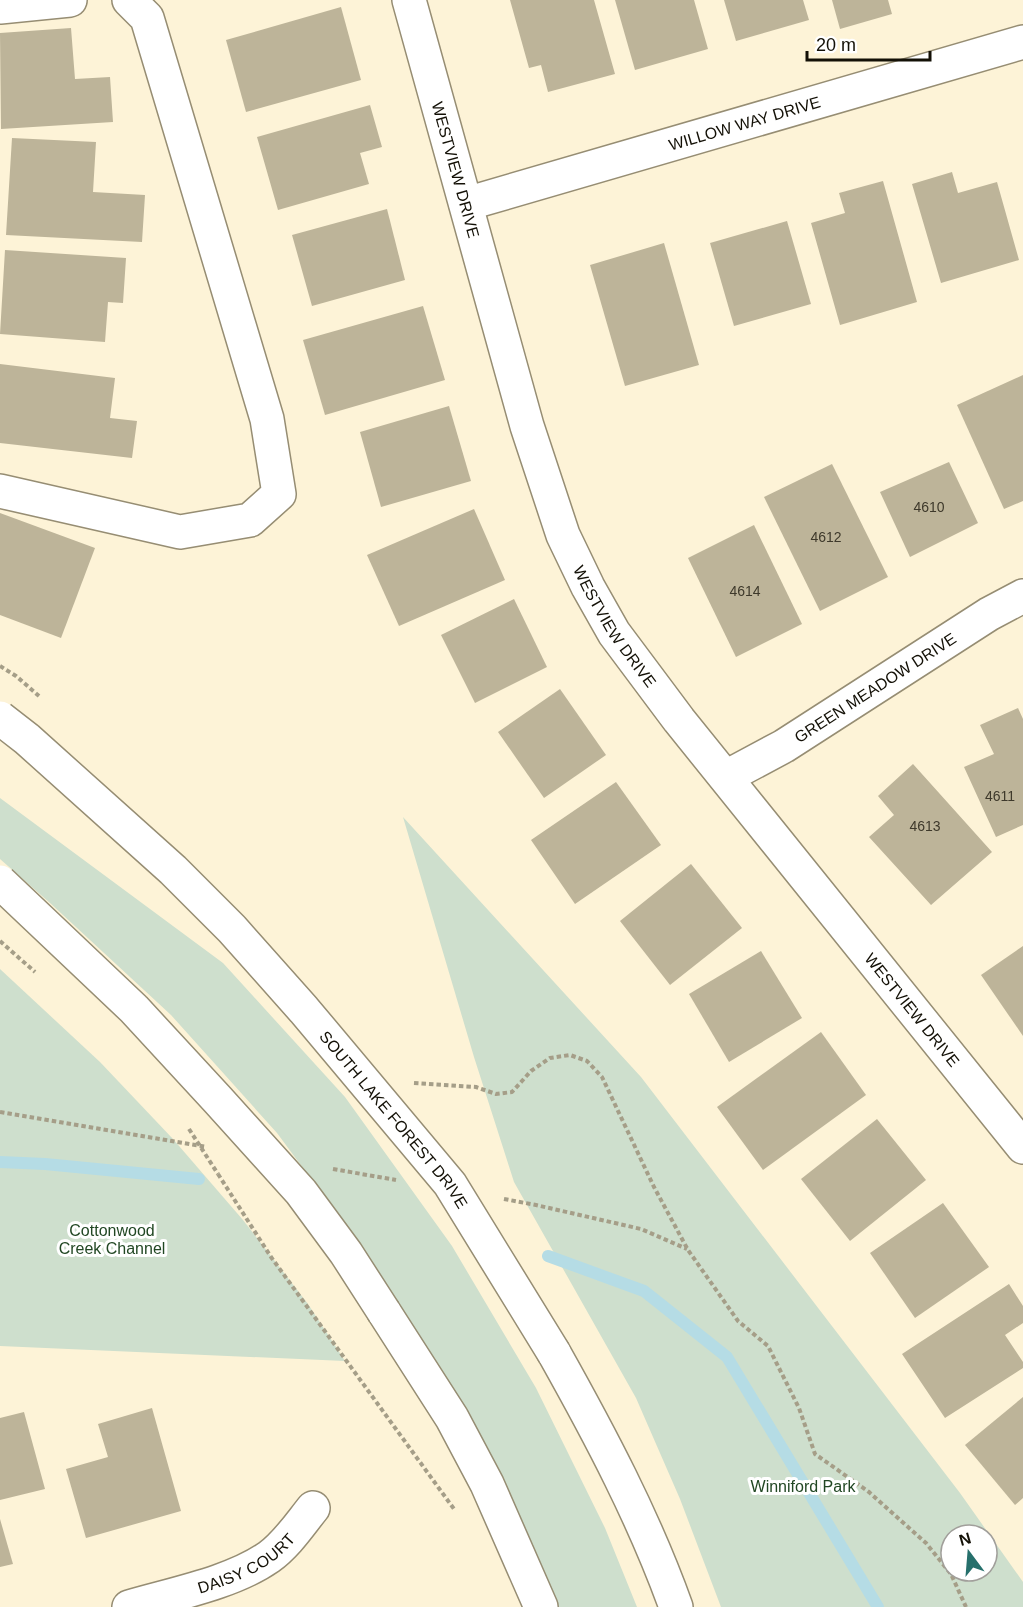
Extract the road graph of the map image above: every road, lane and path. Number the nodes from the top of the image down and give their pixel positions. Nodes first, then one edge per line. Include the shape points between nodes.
1 (70, 0) edge
2 (129, 0) edge
3 (409, 0) edge
4 (0, 7) edge
5 (1023, 42) edge
6 (466, 204) junction
7 (0, 490) edge
8 (1023, 596) edge
9 (0, 717) edge
10 (726, 777) junction
11 (0, 882) edge
12 (409, 1083) dead end
13 (0, 1112) edge
14 (188, 1127) dead end
15 (207, 1147) dead end
16 (1023, 1147) edge
17 (325, 1168) dead end
18 (407, 1182) dead end
19 (501, 1198) dead end
20 (688, 1250) junction
21 (313, 1508) dead end
22 (459, 1515) dead end
23 (129, 1607) edge
24 (541, 1607) edge
25 (676, 1607) edge
26 (966, 1607) edge

1 - 4 street
2 - 7 street via 147,18 267,419 279,494 250,520 180,532
3 - 6 street, WESTVIEW DRIVE
5 - 6 street, WILLOW WAY DRIVE
6 - 10 street, WESTVIEW DRIVE via 526,426 563,535 614,633
8 - 10 street, GREEN MEADOW DRIVE via 784,747
9 - 25 street, SOUTH LAKE FOREST DRIVE, bridge via 173,870 232,929 450,1184 593,1423
10 - 16 street, WESTVIEW DRIVE
11 - 24 street, bridge via 134,1009 294,1184 346,1253 452,1418 487,1484
12 - 20 path via 476,1087 496,1094 512,1092 550,1058 570,1055 587,1061 602,1077
13 - 15 path
14 - 22 path, bridge via 271,1257
17 - 18 path
19 - 20 path via 641,1229
20 - 26 path via 738,1321 768,1346 799,1408 815,1454 869,1492 926,1543 951,1574
21 - 23 street, DAISY COURT via 289,1539 249,1568

